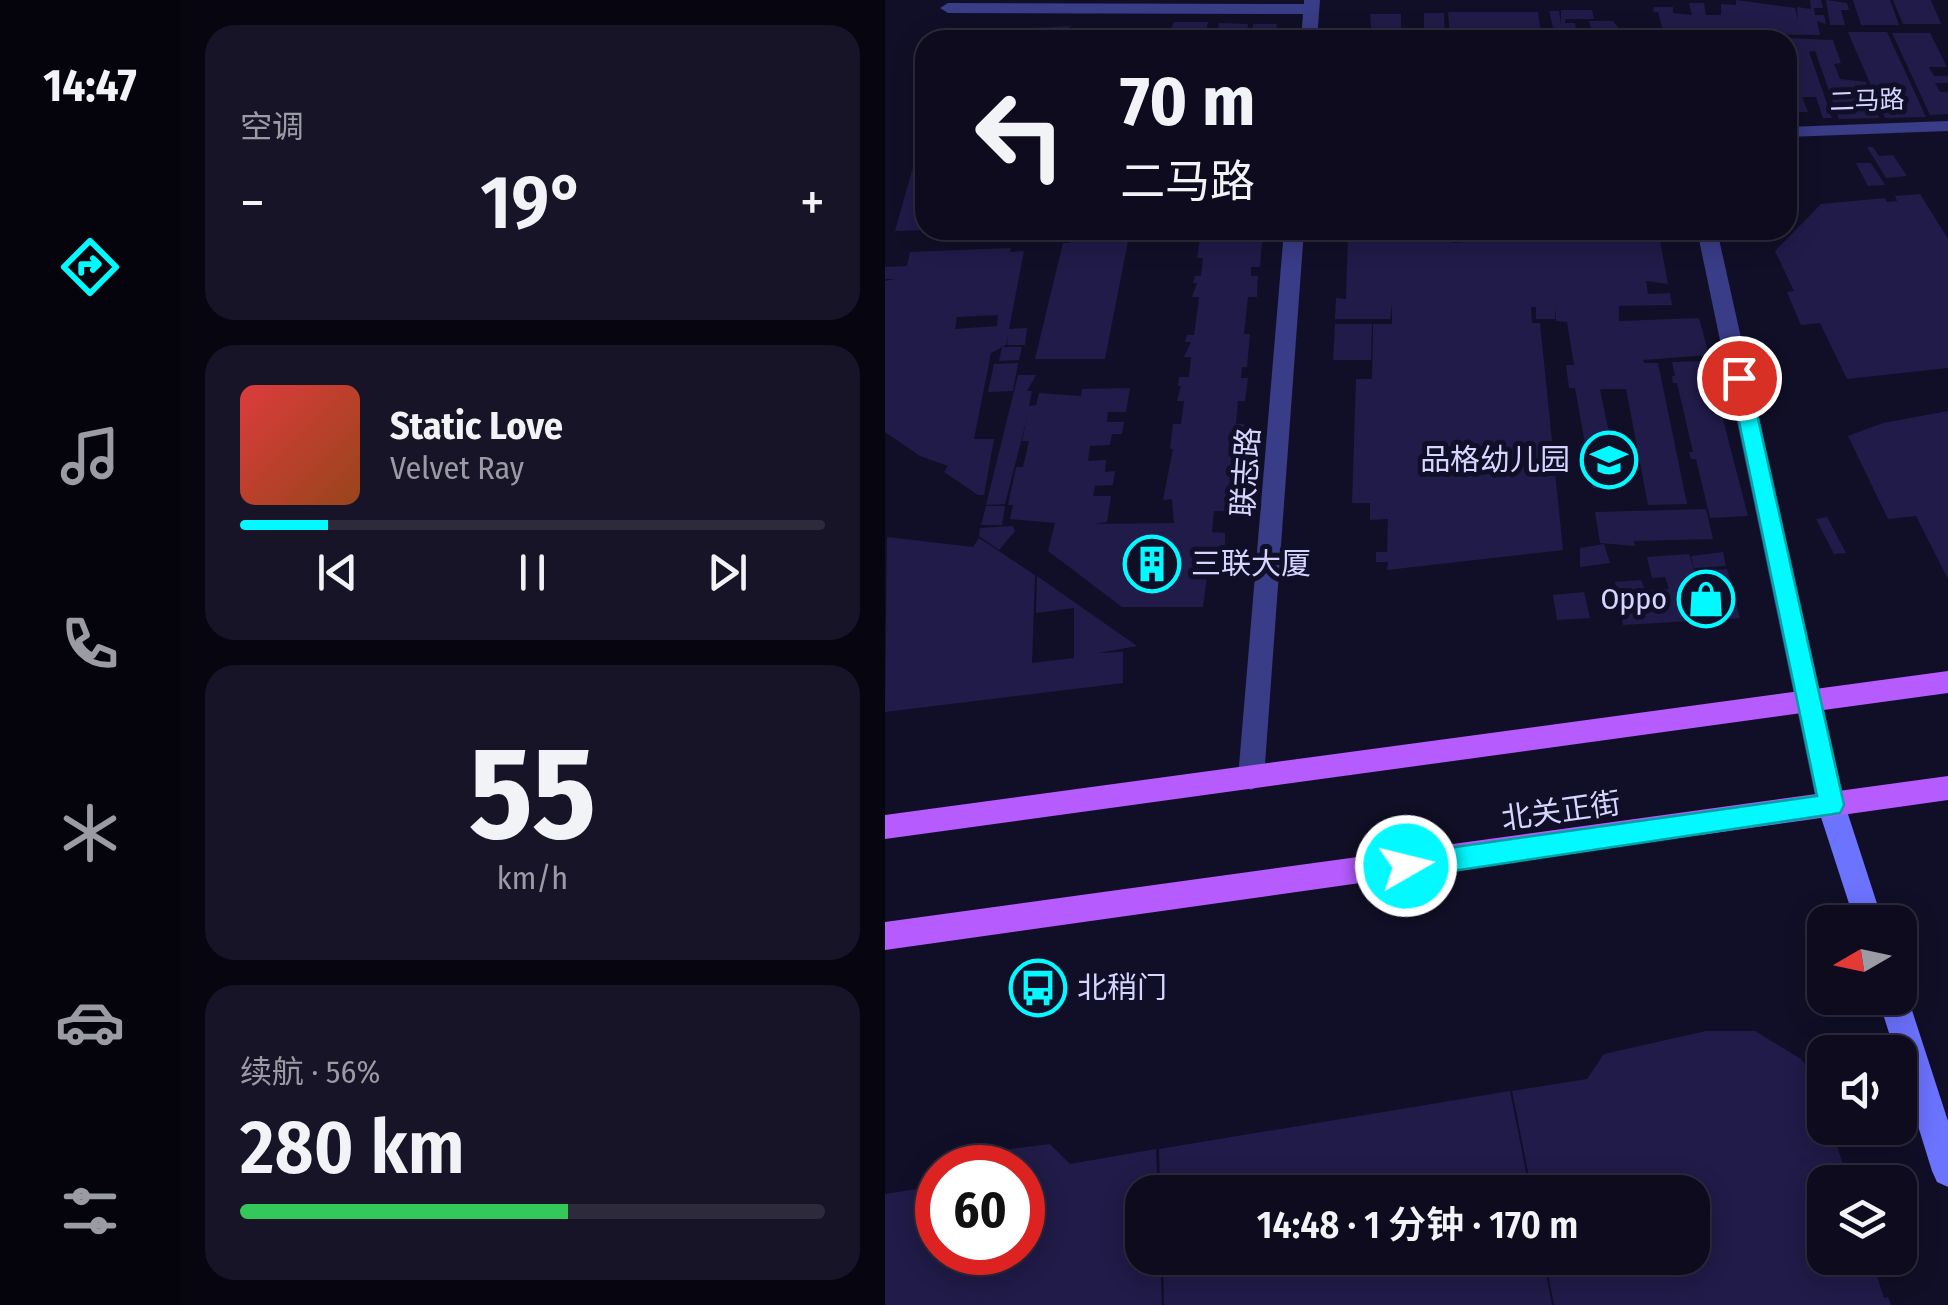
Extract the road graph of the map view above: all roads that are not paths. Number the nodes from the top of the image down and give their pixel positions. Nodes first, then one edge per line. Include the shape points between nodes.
1 (1312, 4) edge
2 (947, 8) dead end
3 (1310, 30) edge
4 (1948, 126) edge
5 (1797, 132) edge
6 (1293, 240) edge
7 (1709, 240) edge
8 (1948, 682) edge
9 (1809, 703) junction
10 (1251, 778) junction
11 (1948, 788) edge
12 (1831, 805) junction
13 (885, 827) edge
14 (1863, 905) edge
15 (885, 936) edge
16 (1898, 1015) edge
17 (1948, 1171) edge

1 - 2 street
1 - 3 street
4 - 5 street, 二马路
6 - 10 street, 联志路
7 - 9 street
8 - 9 main road
9 - 10 main road
9 - 12 street
10 - 13 main road
11 - 12 main road, 北关正街
12 - 14 street
12 - 15 main road, 北关正街
16 - 17 street

